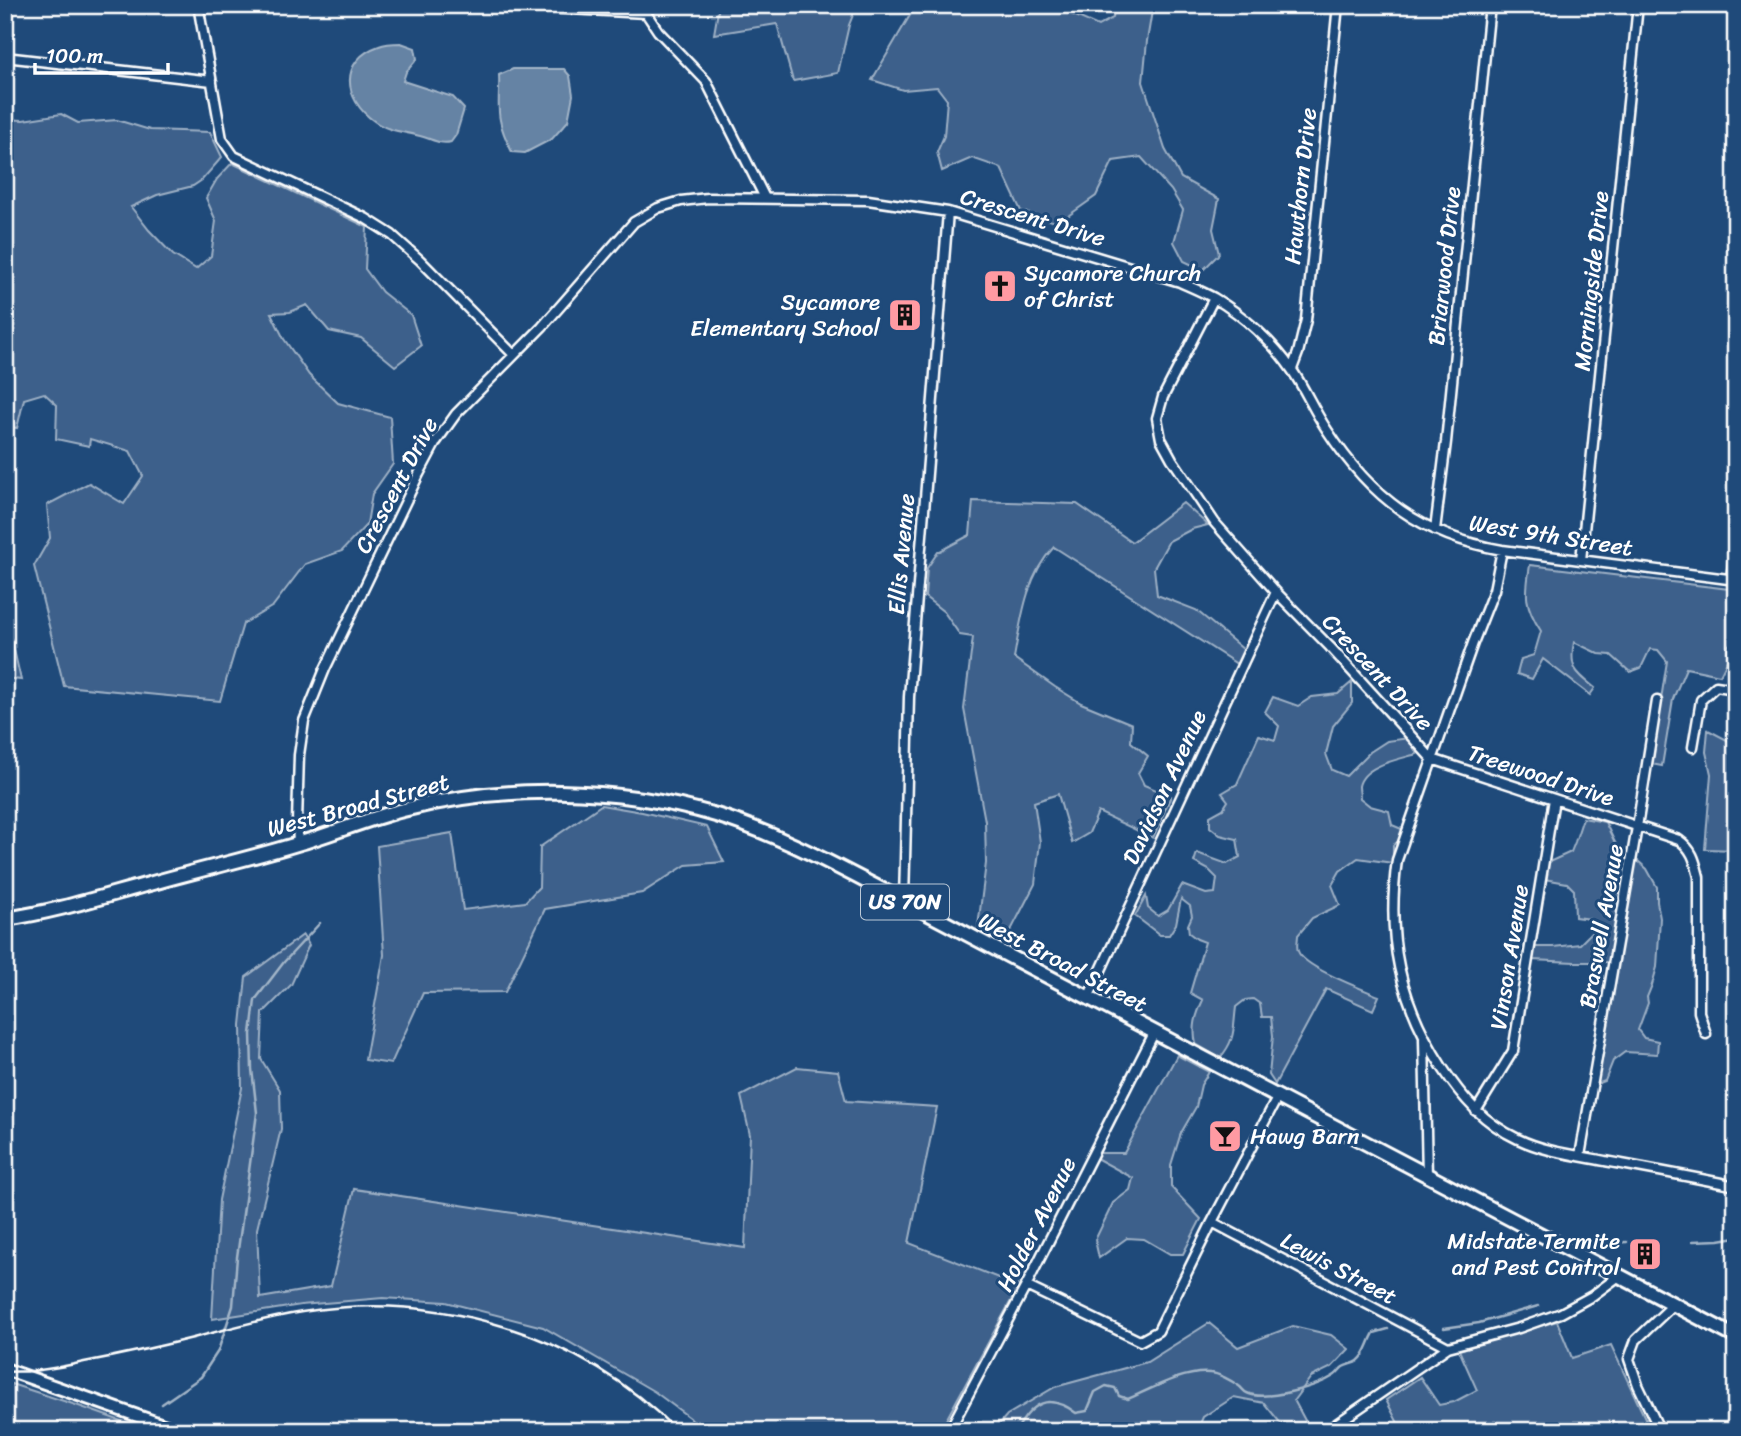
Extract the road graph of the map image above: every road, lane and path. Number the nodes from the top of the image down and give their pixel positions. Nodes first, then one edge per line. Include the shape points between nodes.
1 (198, 5) edge
2 (489, 5) edge
3 (1338, 5) edge
4 (1490, 5) edge
5 (1639, 5) edge
6 (644, 9) edge
7 (5, 57) edge
8 (212, 81) junction
9 (765, 198) junction
10 (948, 212) junction
11 (1214, 298) junction
12 (513, 354) junction
13 (1292, 369) junction
14 (1435, 530) junction
15 (1736, 538) edge
16 (1502, 550) junction
17 (1581, 560) junction
18 (1734, 580) edge
19 (1276, 592) junction
20 (1736, 689) edge
21 (1657, 701) dead end
22 (1693, 747) dead end
23 (1432, 759) junction
24 (1554, 799) junction
25 (1637, 828) junction
26 (298, 844) junction
27 (904, 901) junction
28 (5, 919) edge
29 (1088, 998) junction
30 (1154, 1033) junction
31 (1706, 1034) dead end
32 (1424, 1037) junction
33 (1277, 1098) junction
34 (1476, 1111) junction
35 (1580, 1156) junction
36 (1427, 1176) junction
37 (1736, 1185) edge
38 (1212, 1222) junction
39 (1619, 1276) junction
40 (1026, 1286) junction
41 (1674, 1304) junction
42 (1736, 1337) edge
43 (1448, 1347) junction
44 (5, 1369) edge
45 (180, 1431) edge
46 (949, 1431) edge
47 (1326, 1431) edge
48 (1660, 1431) edge

1 - 8 street
2 - 6 street
3 - 13 street, Hawthorn Drive via 1306,320
4 - 14 street, Briarwood Drive
5 - 17 street, Morningside Drive
6 - 9 street via 658,31 706,81
7 - 8 street
8 - 12 street via 222,139 234,156 392,235
9 - 10 street, Crescent Drive via 869,200
9 - 12 street, Crescent Drive via 681,201 634,222
10 - 11 street, Crescent Drive via 1180,282
10 - 27 street, Ellis Avenue via 909,697
11 - 13 street, West 9th Street via 1250,324
11 - 19 street, Crescent Drive via 1163,397 1157,418 1161,439 1215,523
12 - 26 street, Crescent Drive via 436,442 325,668 304,721
13 - 14 street, West 9th Street via 1352,466 1403,513
14 - 16 street, West 9th Street
15 - 18 street
16 - 17 street, West 9th Street
16 - 23 street via 1494,590
17 - 18 street, West 9th Street
19 - 23 street, Crescent Drive
19 - 29 street, Davidson Avenue
20 - 22 street via 1716,686 1701,700
21 - 25 street, Braswell Avenue
23 - 24 street, Treewood Drive
23 - 32 street, Crescent Drive via 1397,860 1392,917 1403,986
24 - 25 street, Treewood Drive
24 - 34 street, Vinson Avenue via 1513,1051
25 - 31 street, Treewood Drive via 1679,840 1696,862 1699,1012
25 - 35 street, Braswell Avenue
26 - 27 main road, West Broad Street / US 70N via 400,810 455,798 515,792 621,796 673,804 760,830
26 - 28 main road, West Broad Street / US 70N
27 - 29 main road, West Broad Street / US 70N
29 - 30 main road, West Broad Street / US 70N
30 - 33 main road, West Broad Street / US 70N
30 - 40 street, Holder Avenue
32 - 34 street, Crescent Drive
32 - 36 street
33 - 36 main road, West Broad Street / US 70N
33 - 38 street
34 - 35 street, Crescent Drive via 1520,1140
35 - 37 street, Crescent Drive
36 - 39 main road, West Broad Street / US 70N
38 - 40 street via 1158,1331 1140,1341
38 - 43 street, Lewis Street
39 - 41 main road, West Broad Street / US 70N
39 - 43 street via 1561,1312
40 - 46 street, Holder Avenue
41 - 42 main road, West Broad Street / US 70N
41 - 48 street via 1636,1340 1629,1359
43 - 47 street
44 - 45 street

